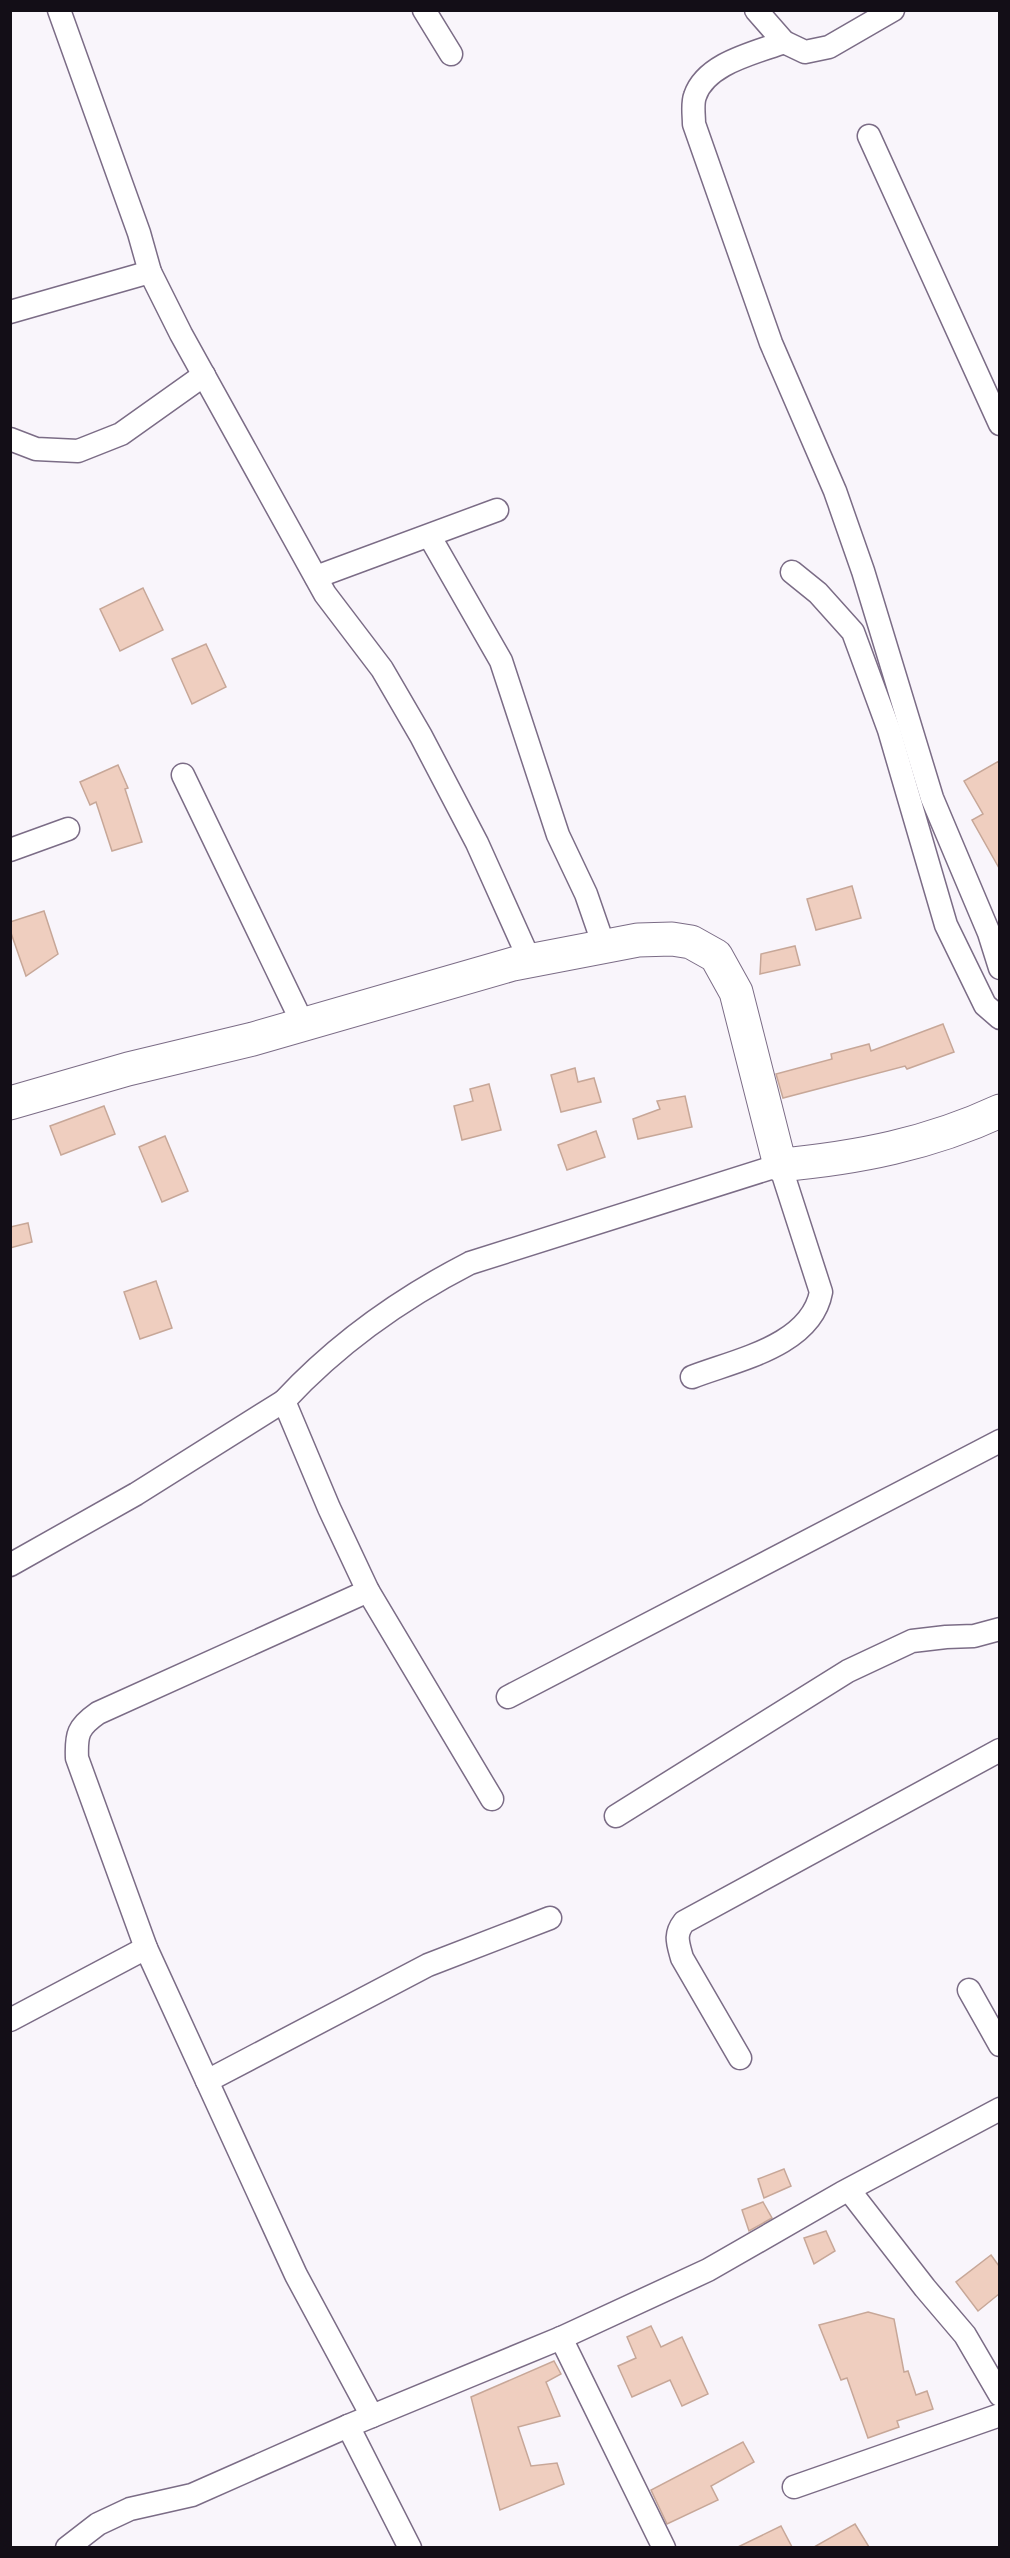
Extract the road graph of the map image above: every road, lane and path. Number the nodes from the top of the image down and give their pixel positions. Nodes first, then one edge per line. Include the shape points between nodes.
1 (59, 10) edge
2 (424, 10) edge
3 (756, 10) edge
4 (893, 10) edge
5 (784, 42) junction
6 (451, 54) dead end
7 (869, 136) dead end
8 (150, 272) junction
9 (10, 312) edge
10 (204, 375) junction
11 (999, 424) edge
12 (10, 439) edge
13 (497, 510) dead end
14 (430, 537) junction
15 (792, 572) dead end
16 (316, 577) junction
17 (183, 775) dead end
18 (68, 830) dead end
19 (10, 850) edge
20 (604, 946) junction
21 (530, 961) junction
22 (999, 968) edge
23 (999, 1018) edge
24 (303, 1024) junction
25 (10, 1103) edge
26 (999, 1111) edge
27 (780, 1165) junction
28 (692, 1377) dead end
29 (284, 1401) junction
30 (999, 1441) edge
31 (10, 1565) edge
32 (368, 1590) junction
33 (999, 1629) edge
34 (508, 1697) dead end
35 (999, 1750) edge
36 (492, 1798) dead end
37 (616, 1816) dead end
38 (550, 1918) dead end
39 (146, 1948) junction
40 (969, 1990) dead end
41 (10, 2020) edge
42 (999, 2045) edge
43 (740, 2058) dead end
44 (207, 2081) junction
45 (999, 2109) edge
46 (849, 2190) junction
47 (561, 2338) junction
48 (999, 2395) edge
49 (999, 2415) edge
50 (372, 2416) junction
51 (348, 2427) junction
52 (794, 2487) dead end
53 (67, 2547) edge
54 (411, 2547) edge
55 (664, 2547) edge

1 - 8 street
2 - 6 street
3 - 5 street
4 - 5 street via 829,48 805,52
5 - 22 street via 715,69 704,78 694,97 694,124 771,343 838,501 932,798 989,933
7 - 11 street
8 - 9 street
8 - 10 street
10 - 12 street via 121,434 78,451 36,449
10 - 16 street
13 - 14 street
14 - 16 street
14 - 20 street via 501,661 558,835 586,894
15 - 23 street via 818,593 853,632 889,730 946,925 985,1005
16 - 21 street via 382,669 421,736 477,843
17 - 24 street
18 - 19 street
20 - 21 street
20 - 27 street via 672,939 691,942 716,956 736,992
21 - 24 street
24 - 25 street
26 - 27 street via 944,1135 894,1149
27 - 28 street via 821,1292 818,1306 810,1321 785,1342
27 - 29 street via 470,1263 432,1283 368,1328 313,1370
29 - 31 street via 136,1494
29 - 32 street
30 - 34 street
32 - 36 street
32 - 39 street via 98,1713 86,1721 76,1736 77,1758
33 - 37 street via 974,1636 912,1641 848,1671
35 - 43 street via 684,1922 676,1934 682,1958
38 - 44 street via 428,1965
39 - 41 street
39 - 44 street
40 - 42 street
44 - 50 street via 296,2275
45 - 46 street
46 - 47 street via 708,2270
46 - 48 street via 965,2335
47 - 50 street
47 - 55 street
49 - 52 street
50 - 51 street
51 - 53 street via 192,2496 130,2509 98,2524
51 - 54 street

